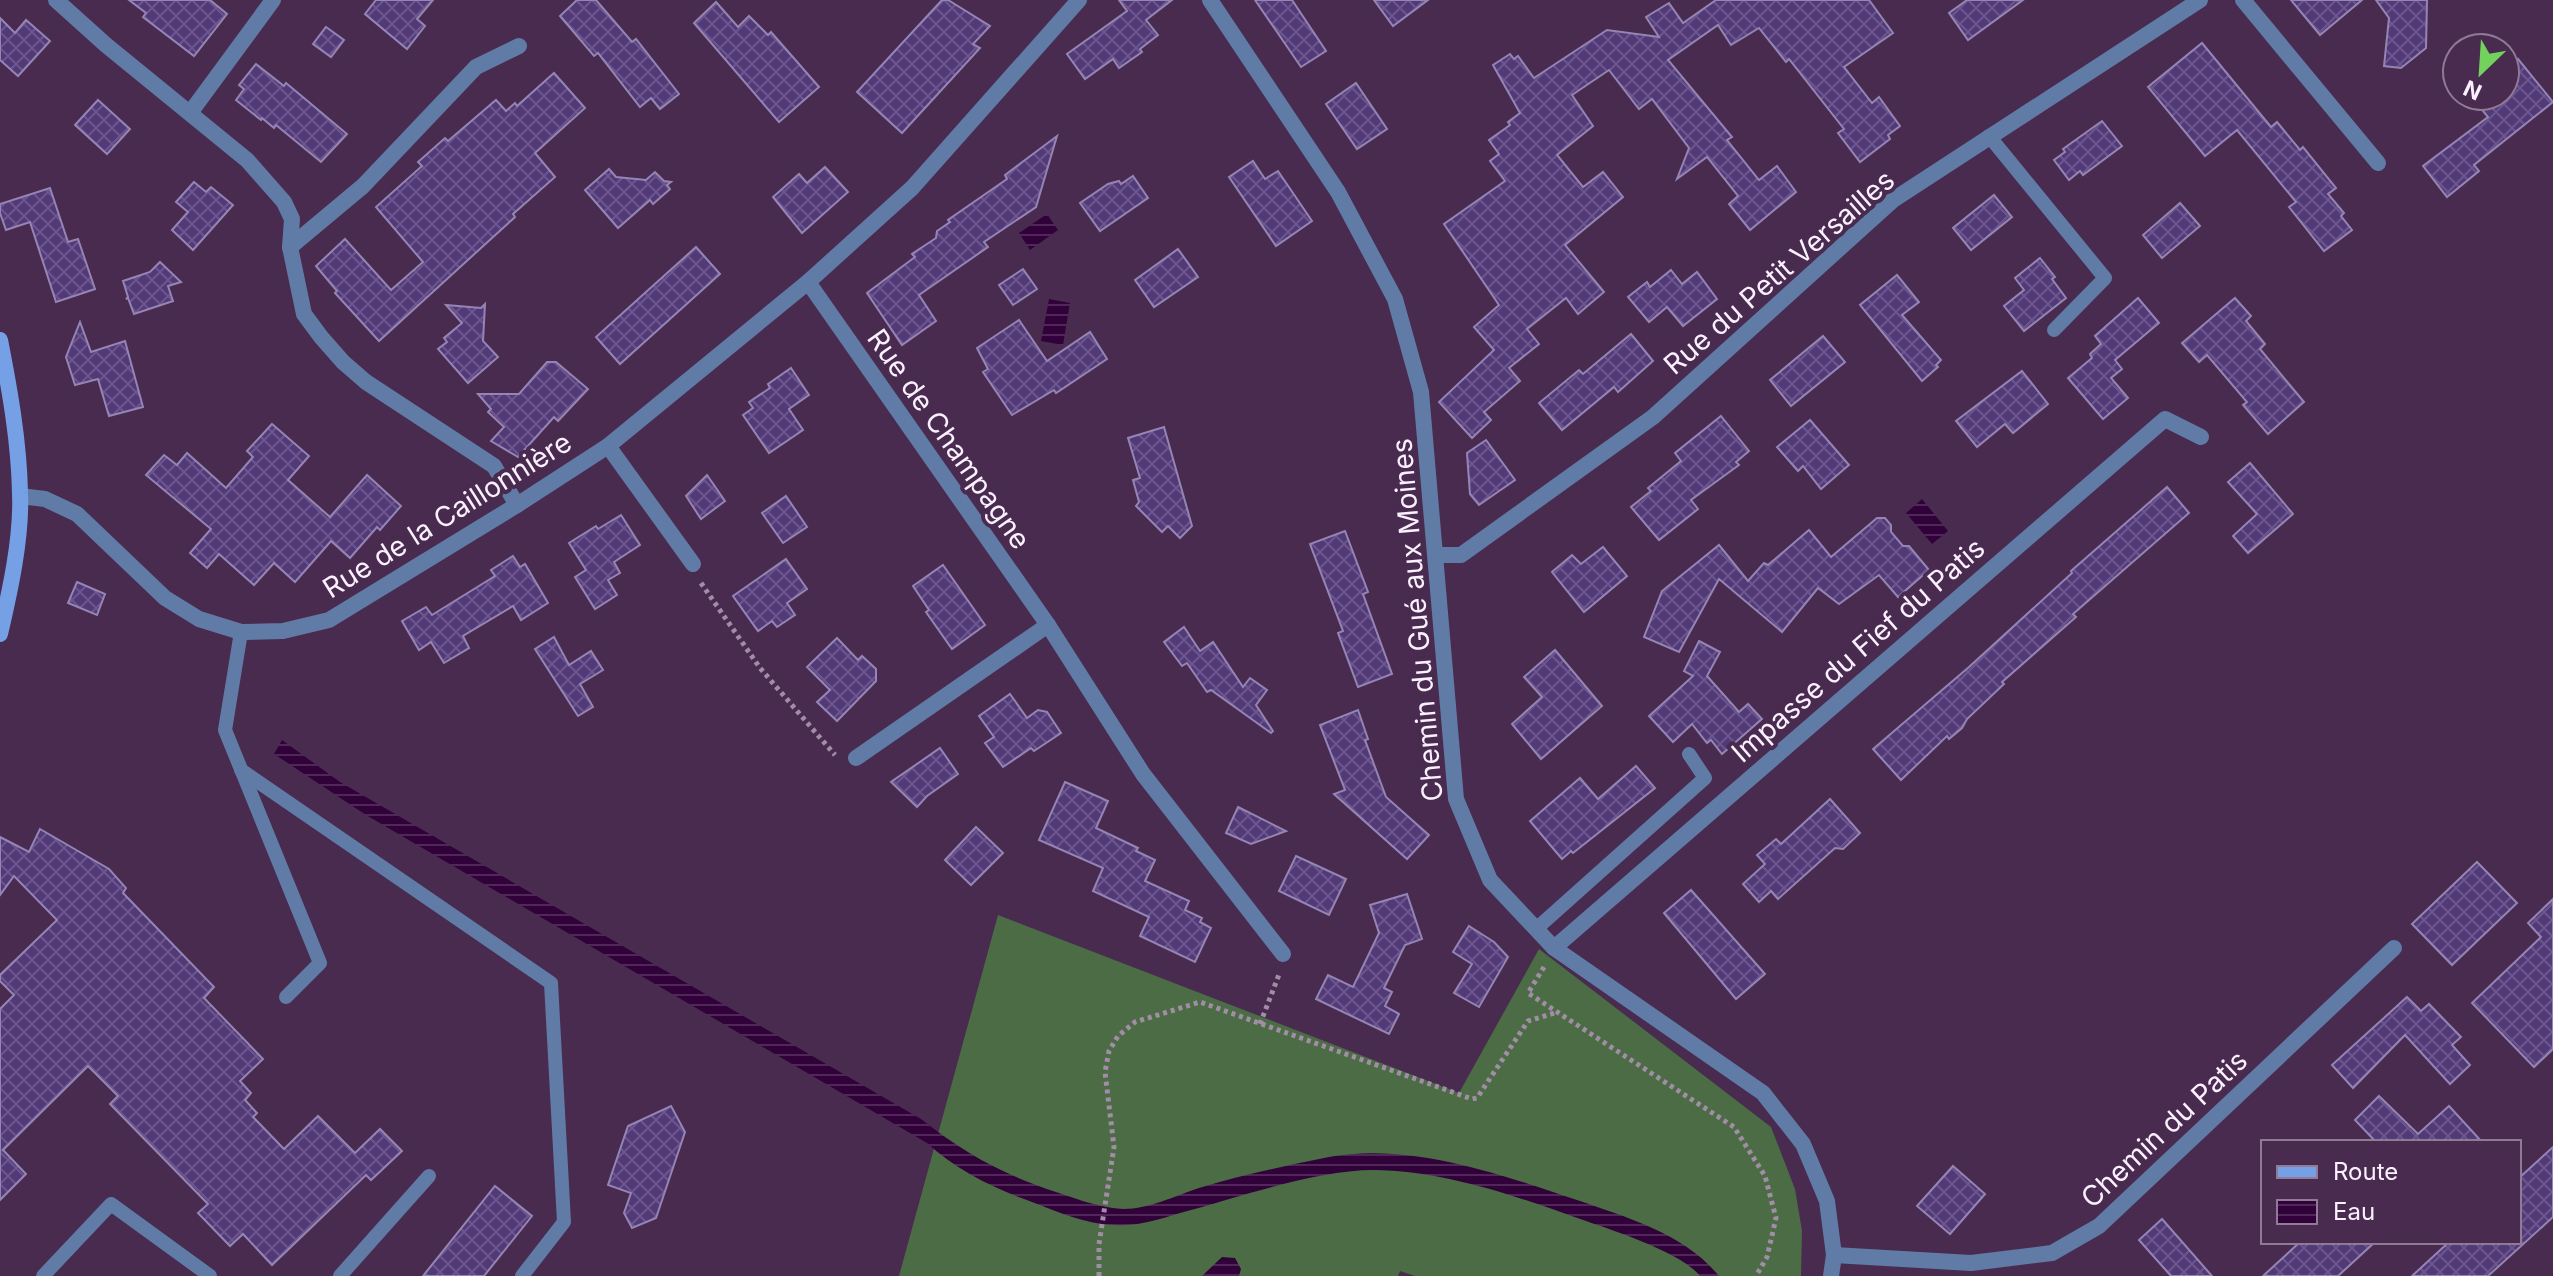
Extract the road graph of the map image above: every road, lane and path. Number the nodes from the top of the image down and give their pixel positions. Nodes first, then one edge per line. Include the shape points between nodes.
1 (56, 0) edge
2 (273, 0) edge
3 (1079, 0) edge
4 (1210, 0) edge
5 (2200, 0) edge
6 (2243, 0) edge
7 (519, 46) dead end
8 (190, 113) junction
9 (1989, 136) junction
10 (2378, 163) dead end
11 (290, 247) junction
12 (808, 282) junction
13 (2054, 330) dead end
14 (0, 340) edge
15 (2201, 437) dead end
16 (608, 446) junction
17 (20, 496) junction
18 (517, 505) junction
19 (1436, 555) junction
20 (693, 564) joint
21 (1048, 625) junction
22 (241, 632) junction
23 (0, 634) edge
24 (1689, 754) dead end
25 (856, 758) joint
26 (241, 770) junction
27 (1536, 929) junction
28 (1554, 948) junction
29 (2394, 948) dead end
30 (1283, 954) joint
31 (286, 997) dead end
32 (1558, 1012) junction
33 (1260, 1024) junction
34 (429, 1176) dead end
35 (1834, 1255) junction
36 (43, 1276) edge
37 (210, 1276) edge
38 (340, 1276) edge
39 (522, 1276) edge
40 (1099, 1276) edge
41 (1756, 1276) edge
42 (1831, 1276) edge

1 - 8 street
2 - 8 street
3 - 12 street, Rue de la Caillonnière via 912,188
4 - 19 street, Chemin du Gué aux Moines via 1338,192 1395,299 1421,392
5 - 9 street, Rue du Petit Versailles
6 - 10 street
7 - 11 street via 476,67 363,186
8 - 11 street via 247,160 284,202 292,219
9 - 13 lane via 2105,278
9 - 19 street, Rue du Petit Versailles via 1893,200 1653,417 1461,555
11 - 18 street via 304,314 343,362 494,466
12 - 16 street, Rue de la Caillonnière
12 - 21 street, Rue de Champagne
14 - 17 main road via 12,401
15 - 28 street, Impasse du Fief du Patis via 2165,419
16 - 18 street, Rue de la Caillonnière
16 - 20 street, Rue de la Caillonnière
17 - 22 street, Rue de la Caillonnière via 45,499 77,514 165,598 199,619
17 - 23 main road
18 - 22 street, Rue de la Caillonnière via 329,620 283,631
19 - 27 street, Chemin du Gué aux Moines via 1456,799 1490,880
20 - 25 path via 760,668 844,766
21 - 25 street
21 - 30 street, Rue de Champagne via 1143,774
22 - 26 lane via 225,730
24 - 27 lane via 1705,778
26 - 31 lane via 320,963
26 - 39 lane via 551,983 564,1222
27 - 28 street, Chemin du Gué aux Moines
28 - 32 path via 1528,993
28 - 35 street, Chemin du Gué aux Moines via 1763,1093 1803,1144 1827,1201
29 - 35 street, Chemin du Patis via 2099,1226 2052,1253 1971,1263
30 - 33 path
32 - 33 path via 1528,1021 1472,1099
32 - 41 path via 1734,1127 1765,1176 1776,1218 1767,1257
33 - 40 path via 1200,1002 1135,1022 1118,1036 1105,1072 1114,1147
34 - 38 lane
35 - 42 street, Chemin du Gué aux Moines
36 - 37 lane via 111,1204

